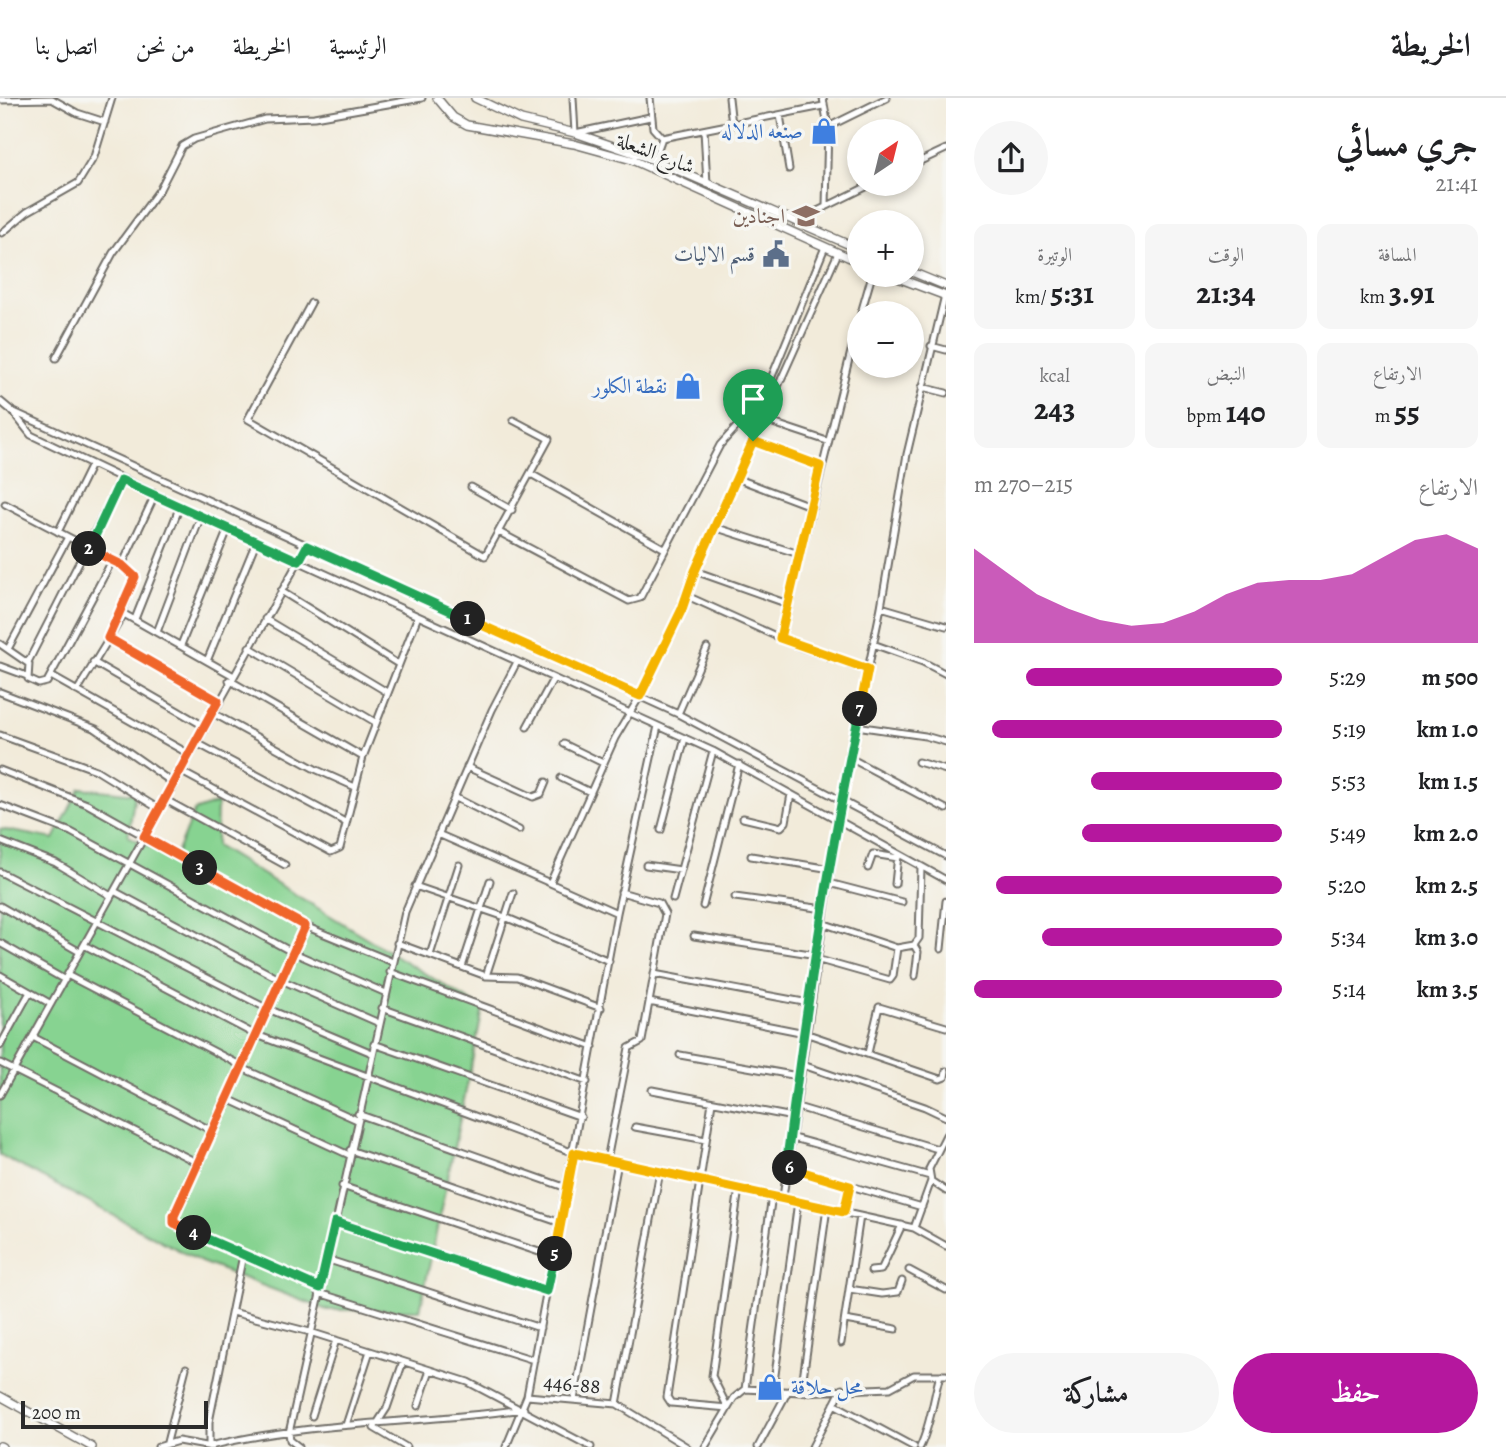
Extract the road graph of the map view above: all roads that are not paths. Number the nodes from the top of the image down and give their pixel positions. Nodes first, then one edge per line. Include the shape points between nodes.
1 (113, 98) edge
2 (374, 98) edge
3 (422, 98) edge
4 (437, 98) edge
5 (475, 98) edge
6 (573, 98) edge
7 (650, 98) edge
8 (729, 98) edge
9 (823, 98) edge
10 (887, 98) edge
11 (0, 100) edge
12 (823, 106) junction
13 (376, 108) junction
14 (780, 115) junction
15 (650, 117) junction
16 (105, 122) junction
17 (732, 125) junction
18 (828, 127) junction
19 (704, 130) junction
20 (575, 133) junction
21 (662, 138) junction
22 (946, 149) edge
23 (924, 159) edge
24 (654, 160) junction
25 (789, 170) dead end
26 (707, 184) junction
27 (847, 195) edge
28 (826, 205) junction
29 (795, 222) junction
30 (2, 233) dead end
31 (847, 244) edge
32 (825, 247) junction
33 (838, 253) junction
34 (847, 257) edge
35 (924, 277) edge
36 (946, 286) edge
37 (923, 287) edge
38 (945, 295) edge
39 (311, 303) dead end
40 (931, 346) junction
41 (946, 350) edge
42 (56, 358) dead end
43 (847, 365) edge
44 (922, 387) junction
45 (946, 393) edge
46 (0, 401) edge
47 (12, 411) junction
48 (37, 420) junction
49 (513, 420) dead end
50 (764, 420) junction
51 (31, 435) junction
52 (753, 441) junction
53 (827, 441) junction
54 (91, 465) junction
55 (820, 466) junction
56 (531, 474) junction
57 (736, 478) junction
58 (121, 480) junction
59 (471, 487) dead end
60 (155, 495) junction
61 (5, 504) dead end
62 (180, 506) junction
63 (810, 506) junction
64 (512, 510) junction
65 (201, 516) junction
66 (714, 527) junction
67 (228, 528) junction
68 (58, 532) junction
69 (499, 533) junction
70 (68, 537) junction
71 (256, 542) junction
72 (307, 546) junction
73 (87, 548) junction
74 (664, 549) junction
75 (799, 554) junction
76 (111, 561) junction
77 (299, 561) junction
78 (122, 565) junction
79 (695, 571) junction
80 (135, 577) junction
81 (151, 579) junction
82 (281, 591) junction
83 (685, 595) junction
84 (788, 604) junction
85 (881, 607) junction
86 (121, 615) junction
87 (418, 615) junction
88 (135, 619) junction
89 (265, 619) junction
90 (946, 626) edge
91 (157, 632) junction
92 (108, 638) junction
93 (780, 638) junction
94 (0, 644) edge
95 (873, 644) junction
96 (181, 645) junction
97 (249, 647) junction
98 (708, 648) dead end
99 (8, 649) junction
100 (207, 661) junction
101 (28, 662) junction
102 (93, 662) junction
103 (517, 662) junction
104 (398, 664) junction
105 (0, 666) edge
106 (868, 669) junction
107 (946, 674) edge
108 (27, 676) junction
109 (51, 676) junction
110 (231, 678) junction
111 (554, 679) junction
112 (77, 691) junction
113 (0, 692) edge
114 (387, 692) junction
115 (640, 696) junction
116 (218, 701) junction
117 (211, 712) junction
118 (630, 713) junction
119 (678, 714) junction
120 (375, 722) junction
121 (204, 726) junction
122 (657, 726) junction
123 (856, 726) junction
124 (527, 727) dead end
125 (0, 735) edge
126 (685, 738) junction
127 (195, 742) junction
128 (946, 742) edge
129 (564, 744) dead end
130 (713, 751) junction
131 (189, 754) junction
132 (363, 757) junction
133 (850, 758) junction
134 (918, 762) dead end
135 (603, 763) junction
136 (740, 764) junction
137 (467, 767) junction
138 (0, 770) edge
139 (946, 770) edge
140 (180, 771) junction
141 (561, 778) dead end
142 (546, 782) dead end
143 (173, 783) junction
144 (355, 787) junction
145 (590, 792) junction
146 (791, 794) junction
147 (454, 797) junction
148 (164, 799) junction
149 (841, 800) junction
150 (0, 805) edge
151 (159, 809) junction
152 (946, 809) edge
153 (743, 818) dead end
154 (838, 819) junction
155 (345, 822) junction
156 (519, 830) dead end
157 (661, 830) dead end
158 (438, 834) junction
159 (144, 837) junction
160 (0, 841) edge
161 (897, 855) junction
162 (751, 856) dead end
163 (946, 856) edge
164 (128, 865) junction
165 (285, 865) dead end
166 (458, 865) dead end
167 (646, 865) dead end
168 (921, 867) junction
169 (868, 868) dead end
170 (831, 869) junction
171 (681, 870) junction
172 (0, 872) edge
173 (946, 880) edge
174 (490, 881) dead end
175 (550, 883) junction
176 (828, 883) junction
177 (895, 884) dead end
178 (415, 886) junction
179 (621, 892) junction
180 (513, 893) dead end
181 (113, 894) junction
182 (735, 897) dead end
183 (446, 898) junction
184 (673, 900) dead end
185 (946, 901) edge
186 (902, 902) dead end
187 (0, 906) edge
188 (703, 906) dead end
189 (824, 909) junction
190 (479, 910) junction
191 (617, 913) junction
192 (505, 917) junction
193 (98, 920) junction
194 (822, 923) junction
195 (305, 926) junction
196 (694, 936) dead end
197 (0, 943) edge
198 (397, 943) junction
199 (914, 944) junction
200 (85, 945) junction
201 (897, 948) junction
202 (941, 949) dead end
203 (80, 952) junction
204 (292, 953) junction
205 (430, 955) junction
206 (816, 957) junction
207 (609, 961) junction
208 (393, 962) junction
209 (462, 967) junction
210 (390, 972) junction
211 (654, 974) junction
212 (486, 975) junction
213 (915, 976) dead end
214 (1, 977) edge
215 (66, 978) junction
216 (279, 979) junction
217 (30, 992) junction
218 (386, 993) junction
219 (649, 1002) junction
220 (809, 1003) junction
221 (51, 1004) junction
222 (266, 1008) junction
223 (382, 1008) junction
224 (601, 1008) junction
225 (379, 1023) junction
226 (946, 1027) edge
227 (804, 1033) junction
228 (254, 1034) junction
229 (33, 1037) junction
230 (374, 1044) junction
231 (0, 1046) edge
232 (593, 1047) junction
233 (372, 1053) junction
234 (868, 1054) junction
235 (680, 1055) dead end
236 (0, 1062) edge
237 (800, 1064) junction
238 (240, 1066) junction
239 (15, 1069) junction
240 (946, 1071) edge
241 (798, 1076) junction
242 (366, 1077) junction
243 (587, 1082) junction
244 (652, 1090) dead end
245 (0, 1095) edge
246 (226, 1098) junction
247 (712, 1102) junction
248 (794, 1106) junction
249 (358, 1117) junction
250 (581, 1117) junction
251 (793, 1117) junction
252 (946, 1117) edge
253 (635, 1127) dead end
254 (212, 1131) junction
255 (946, 1135) edge
256 (790, 1137) junction
257 (706, 1140) junction
258 (938, 1149) junction
259 (350, 1152) junction
260 (574, 1153) junction
261 (607, 1160) junction
262 (618, 1162) junction
263 (198, 1163) junction
264 (786, 1167) junction
265 (660, 1171) junction
266 (930, 1178) junction
267 (700, 1180) junction
268 (342, 1186) junction
269 (850, 1186) junction
270 (568, 1188) junction
271 (739, 1188) junction
272 (946, 1191) edge
273 (772, 1195) junction
274 (783, 1197) junction
275 (798, 1201) junction
276 (922, 1207) junction
277 (827, 1208) junction
278 (844, 1212) junction
279 (860, 1216) junction
280 (335, 1222) junction
281 (561, 1223) junction
282 (902, 1225) junction
283 (914, 1228) junction
284 (946, 1247) edge
285 (243, 1255) junction
286 (554, 1257) junction
287 (327, 1259) junction
288 (909, 1270) dead end
289 (870, 1271) dead end
290 (902, 1281) dead end
291 (849, 1289) junction
292 (320, 1290) junction
293 (946, 1290) edge
294 (547, 1291) junction
295 (232, 1312) junction
296 (845, 1320) junction
297 (540, 1328) junction
298 (896, 1329) dead end
299 (310, 1332) junction
300 (336, 1340) junction
301 (841, 1343) dead end
302 (370, 1351) junction
303 (534, 1360) junction
304 (403, 1362) junction
305 (186, 1368) dead end
306 (430, 1370) junction
307 (943, 1375) edge
308 (745, 1389) junction
309 (842, 1389) junction
310 (773, 1390) junction
311 (788, 1391) junction
312 (801, 1392) junction
313 (0, 1396) edge
314 (527, 1396) junction
315 (573, 1400) junction
316 (834, 1404) junction
317 (617, 1405) junction
318 (418, 1406) dead end
319 (728, 1408) junction
320 (524, 1409) junction
321 (312, 1416) dead end
322 (346, 1425) junction
323 (374, 1425) junction
324 (289, 1433) junction
325 (167, 1442) junction
326 (92, 1447) edge
327 (158, 1447) edge
328 (210, 1447) edge
329 (299, 1447) edge
330 (406, 1447) edge
331 (506, 1447) edge
332 (591, 1447) edge
333 (687, 1447) edge
334 (705, 1447) edge
335 (758, 1447) edge
336 (813, 1447) edge
337 (914, 1447) edge
338 (920, 1447) edge

1 - 16 street
2 - 13 street
3 - 13 street
4 - 32 main road, شارع الشعلة via 467,125 555,140 632,160
5 - 20 main road, شارع الشعلة via 521,120
6 - 20 street
7 - 15 street
8 - 17 street
9 - 12 street
10 - 18 street
11 - 16 street via 52,99
12 - 14 street
12 - 18 street
13 - 42 street via 265,119 181,146 160,189 113,253
14 - 17 street
14 - 25 street
15 - 20 street
15 - 21 street
16 - 30 street via 94,157 78,183 27,212
17 - 19 street
18 - 28 street
19 - 21 street
19 - 26 street
20 - 24 main road, شارع الشعلة
21 - 24 street
22 - 23 street
24 - 26 main road, شارع الشعلة
26 - 29 main road, شارع الشعلة
27 - 28 street
28 - 29 street
29 - 31 main road, شارع الشعلة
32 - 33 main road, شارع الشعلة
32 - 74 street via 763,398 720,444
33 - 34 main road, شارع الشعلة
33 - 50 street
35 - 36 main road
37 - 38 main road
38 - 40 street
39 - 69 street via 248,419 485,556
40 - 41 street
40 - 44 street
43 - 53 street
44 - 45 street
44 - 85 street
46 - 47 street
47 - 48 street
47 - 51 street
48 - 51 street
48 - 72 street
49 - 56 street via 549,439
50 - 52 street
50 - 53 street
51 - 54 street
52 - 55 street
52 - 57 street
53 - 55 street
54 - 58 street
54 - 68 street
55 - 63 street
56 - 64 street
56 - 74 street
57 - 63 street
57 - 66 street
58 - 60 street
58 - 73 street
59 - 64 street
60 - 62 street
60 - 78 street
61 - 68 street
62 - 65 street
62 - 81 street
63 - 75 street
64 - 69 street
65 - 67 street
65 - 91 street
66 - 75 street
66 - 79 street
67 - 71 street
67 - 96 street
68 - 70 street
69 - 74 street via 629,601 640,598
70 - 73 street
70 - 99 street
71 - 77 street
71 - 100 street
72 - 77 street
72 - 115 street
73 - 76 street
73 - 101 street
75 - 84 street
76 - 78 street
76 - 109 street
77 - 82 street
77 - 87 street
78 - 80 street
79 - 83 street
79 - 84 street
80 - 81 street
80 - 86 street
81 - 88 street
82 - 89 street
82 - 104 street
83 - 93 street
83 - 115 street
84 - 93 street
85 - 90 street
85 - 95 street
86 - 88 street
86 - 92 street
87 - 103 street
87 - 104 street
88 - 91 street
89 - 97 street
89 - 114 street
91 - 96 street
92 - 102 street
92 - 116 street
93 - 106 street
94 - 99 street
95 - 106 street
95 - 107 street
96 - 100 street
97 - 110 street
97 - 120 street
98 - 119 street
99 - 101 street
100 - 110 street
101 - 108 street
102 - 112 street
102 - 121 street
103 - 111 street
103 - 137 street
104 - 114 street
105 - 108 street
106 - 123 street
108 - 109 street via 43,684
109 - 112 street
110 - 116 street
110 - 132 street
111 - 118 street
111 - 124 street
112 - 131 street
113 - 143 street via 96,729
114 - 120 street
115 - 118 street
115 - 119 street
116 - 117 street
117 - 121 street
117 - 144 street
118 - 122 street
118 - 135 street
119 - 149 street
120 - 132 street
121 - 127 street
122 - 126 street
122 - 179 street
123 - 128 street
123 - 133 street
125 - 151 street via 96,770
126 - 130 street
126 - 157 street
127 - 131 street
127 - 155 street
129 - 135 street
130 - 136 street
130 - 171 street
131 - 140 street
132 - 144 street
133 - 149 street
133 - 152 street
134 - 139 street
135 - 145 street
136 - 146 street
136 - 188 street
137 - 142 street via 533,797 541,794
137 - 147 street
138 - 159 street via 87,804
140 - 143 street
140 - 155 street via 331,852 340,848
141 - 145 street
143 - 148 street
144 - 155 street
145 - 175 street
146 - 153 street via 781,827
146 - 154 street
147 - 156 street
147 - 158 street
148 - 151 street
148 - 165 street
149 - 154 street
149 - 163 street
150 - 164 street via 71,832
151 - 159 street
154 - 161 street
154 - 170 street
158 - 175 street
158 - 178 street
159 - 164 street
159 - 195 street
160 - 181 street via 56,863
161 - 168 street
161 - 169 street via 873,854
161 - 177 street
162 - 170 street
164 - 181 street
164 - 204 street
166 - 183 street
167 - 171 street
168 - 173 street
168 - 199 street via 919,938
170 - 176 street
171 - 184 street
172 - 193 street
174 - 190 street
175 - 191 street
176 - 186 street
176 - 189 street
178 - 183 street
178 - 198 street
179 - 191 street
179 - 211 street via 665,909
180 - 192 street
181 - 193 street
181 - 216 street
182 - 189 street
183 - 190 street
183 - 205 street
185 - 202 street
187 - 203 street
189 - 194 street
190 - 192 street
190 - 209 street
191 - 207 street
192 - 207 street
192 - 212 street
193 - 200 street
193 - 222 street
194 - 201 street
194 - 206 street
195 - 204 street
195 - 208 street
196 - 206 street
197 - 215 street
198 - 205 street
198 - 208 street
199 - 201 street
199 - 213 street via 918,952
200 - 203 street
200 - 228 street
201 - 206 street via 890,980
203 - 215 street
204 - 216 street
204 - 218 street
205 - 209 street
206 - 220 street
207 - 224 street
208 - 210 street
209 - 212 street
210 - 218 street
210 - 232 street
211 - 219 street
211 - 220 street
212 - 224 street via 517,977
214 - 217 street
215 - 221 street
215 - 238 street
216 - 222 street
216 - 225 street
217 - 221 street
217 - 231 street
218 - 223 street
219 - 227 street
219 - 261 street via 642,1041 629,1048
220 - 227 street
221 - 229 street
222 - 228 street
222 - 233 street
223 - 225 street
223 - 243 street
224 - 232 street
225 - 230 street
226 - 234 street via 879,1007
227 - 234 street
227 - 237 street
228 - 238 street
228 - 242 street
229 - 239 street
229 - 254 street
230 - 233 street
230 - 250 street
232 - 243 street
233 - 242 street
234 - 240 street via 940,1079
235 - 241 street
236 - 239 street
237 - 241 street
237 - 252 street
238 - 246 street
238 - 249 street
239 - 245 street
239 - 263 street
241 - 248 street
242 - 249 street
242 - 260 street
243 - 250 street
244 - 247 street
246 - 254 street
246 - 259 street
247 - 251 street
247 - 257 street
248 - 251 street
248 - 258 street
249 - 259 street
249 - 270 street
250 - 260 street
251 - 256 street
253 - 257 street
254 - 263 street
255 - 258 street
256 - 264 street
256 - 266 street
257 - 267 street
258 - 266 street
259 - 268 street
259 - 281 street
260 - 261 street
260 - 270 street
261 - 262 street
262 - 265 street
262 - 315 street
263 - 285 street via 174,1223
264 - 269 street
264 - 274 street
265 - 267 street
265 - 317 street
266 - 272 street
266 - 276 street
267 - 271 street
267 - 319 street via 667,1397 671,1403
268 - 280 street
268 - 286 street
269 - 276 street
269 - 278 street
270 - 281 street
271 - 273 street
271 - 319 street via 712,1376
273 - 274 street
273 - 308 street
274 - 275 street
275 - 277 street
275 - 310 street
276 - 283 street
277 - 278 street
277 - 312 street
278 - 279 street
279 - 282 street
279 - 291 street
280 - 287 street
280 - 294 street
281 - 286 street
282 - 283 street
282 - 289 street via 881,1270
283 - 284 street
285 - 292 street
285 - 295 street
286 - 294 street
287 - 292 street
287 - 297 street
288 - 293 street
290 - 291 street via 898,1292 891,1294
291 - 296 street
292 - 299 street
292 - 303 street
294 - 297 street
295 - 299 street
295 - 328 street via 209,1422
296 - 298 street
296 - 301 street
297 - 303 street
299 - 300 street
299 - 324 street
300 - 302 street
300 - 321 street
302 - 304 street
302 - 322 street
303 - 314 street
304 - 306 street
304 - 323 street via 387,1408
305 - 325 street
306 - 318 street
306 - 320 street via 483,1387
307 - 309 street via 914,1376 896,1388
307 - 338 street
308 - 310 street
308 - 319 street
309 - 312 street
309 - 316 street
310 - 311 street
311 - 312 street
311 - 335 street
313 - 326 main road
314 - 315 street, 446-88
314 - 320 street
315 - 317 street, 446-88
316 - 336 street
316 - 337 street
317 - 333 street, 446-88
319 - 334 street
320 - 323 street
320 - 331 street
320 - 332 street
322 - 323 street
322 - 324 street
323 - 330 street
324 - 328 street via 254,1435
324 - 329 street
325 - 327 street
325 - 328 street via 190,1441

